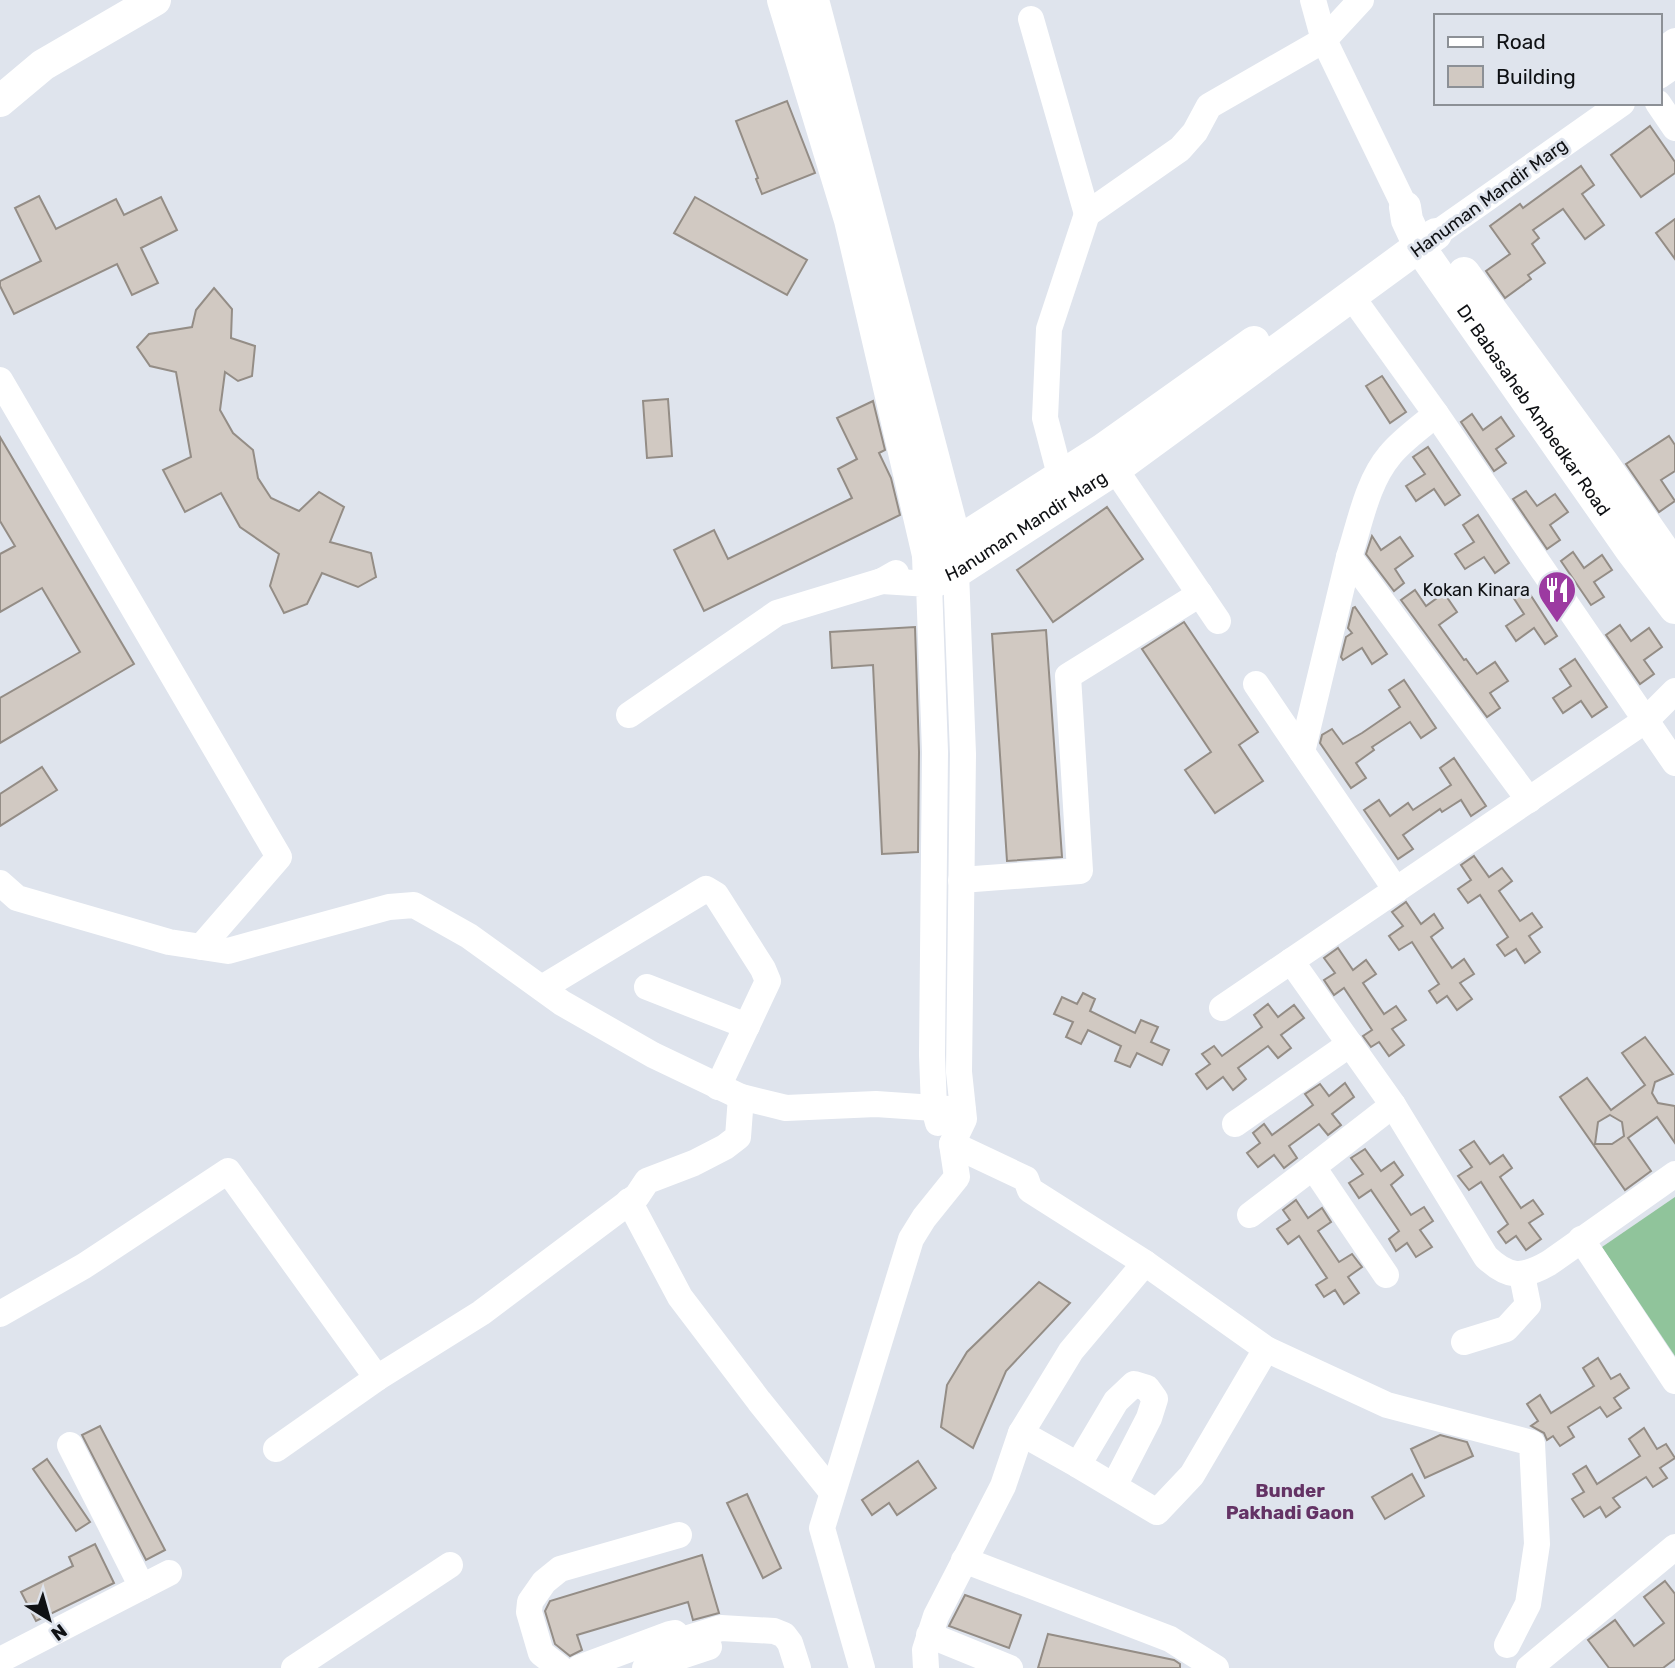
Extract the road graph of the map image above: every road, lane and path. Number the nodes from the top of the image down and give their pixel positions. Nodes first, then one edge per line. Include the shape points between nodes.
1 (111, 0) edge
2 (155, 0) edge
3 (783, 0) edge
4 (813, 0) edge
5 (1314, 0) edge
6 (1361, 0) edge
7 (1031, 19) dead end
8 (1324, 40) junction
9 (0, 73) edge
10 (0, 101) edge
11 (1587, 105) edge
12 (1619, 105) edge
13 (1659, 105) edge
14 (1675, 128) edge
15 (1087, 214) junction
16 (1420, 229) junction
17 (1352, 297) junction
18 (0, 380) edge
19 (1436, 414) junction
20 (1115, 469) junction
21 (1060, 475) junction
22 (1020, 516) junction
23 (1641, 542) junction
24 (1349, 557) junction
25 (942, 563) junction
26 (1675, 567) edge
27 (1200, 594) junction
28 (1675, 608) edge
29 (1218, 621) dead end
30 (1256, 684) dead end
31 (1675, 691) edge
32 (629, 715) dead end
33 (1646, 720) junction
34 (1302, 752) junction
35 (1675, 763) edge
36 (1529, 800) junction
37 (961, 880) junction
38 (0, 883) edge
39 (1396, 890) junction
40 (201, 947) junction
41 (1291, 961) junction
42 (647, 987) dead end
43 (542, 988) junction
44 (1222, 1008) dead end
45 (747, 1026) junction
46 (1350, 1044) junction
47 (729, 1092) junction
48 (1393, 1105) junction
49 (934, 1108) junction
50 (963, 1110) junction
51 (1236, 1124) dead end
52 (953, 1148) junction
53 (1313, 1167) junction
54 (1675, 1174) edge
55 (629, 1201) junction
56 (1250, 1215) dead end
57 (1581, 1239) junction
58 (1145, 1263) junction
59 (1385, 1275) dead end
60 (1522, 1275) junction
61 (0, 1314) edge
62 (1464, 1342) dead end
63 (1266, 1349) junction
64 (377, 1378) junction
65 (1675, 1381) edge
66 (1021, 1433) junction
67 (69, 1445) dead end
68 (276, 1449) dead end
69 (1078, 1465) junction
70 (1114, 1486) junction
71 (832, 1493) junction
72 (679, 1535) dead end
73 (1675, 1547) edge
74 (964, 1560) junction
75 (450, 1565) dead end
76 (169, 1573) dead end
77 (142, 1587) junction
78 (721, 1628) junction
79 (929, 1635) junction
80 (1507, 1645) dead end
81 (329, 1659) edge
82 (0, 1660) edge
83 (857, 1666) edge
84 (294, 1668) edge
85 (561, 1668) edge
86 (579, 1668) edge
87 (645, 1668) edge
88 (798, 1668) edge
89 (926, 1668) edge
90 (1010, 1668) edge
91 (1216, 1668) edge
92 (1528, 1668) edge

1 - 9 main road
2 - 10 main road via 43,65
3 - 25 main road via 850,220
4 - 25 main road
5 - 8 street, Dr Babasaheb Ambedkar Road
6 - 8 street
7 - 15 street
8 - 15 street via 1209,106 1180,149
8 - 16 street, Dr Babasaheb Ambedkar Road
11 - 16 street
12 - 16 street, Hanuman Mandir Marg
13 - 14 street
15 - 21 street via 1049,329 1045,418
16 - 17 main road, Hanuman Mandir Marg
16 - 21 main road, Hanuman Mandir Marg
16 - 23 main road, Dr Babasaheb Ambedkar Road
17 - 19 street
17 - 20 main road, Hanuman Mandir Marg
18 - 40 street via 279,857
19 - 24 street via 1380,467
19 - 33 street
20 - 22 main road, Hanuman Mandir Marg
20 - 27 street
21 - 22 main road, Hanuman Mandir Marg
22 - 25 main road, Hanuman Mandir Marg
23 - 26 main road, Dr Babasaheb Ambedkar Road
23 - 28 main road, Dr Babasaheb Ambedkar Road
24 - 34 street
24 - 36 street
25 - 32 street, Hanuman Mandir Marg via 777,613
25 - 37 street via 963,754
25 - 49 street via 935,752
27 - 29 street
27 - 37 street via 1068,676 1080,871
30 - 34 street
31 - 33 street
33 - 35 street
33 - 36 street
34 - 39 street
36 - 39 street
37 - 50 street via 959,1072
38 - 40 street via 17,898
39 - 41 street
40 - 43 street via 228,951 389,907 414,905 469,936
41 - 44 street
41 - 46 street
42 - 45 street
43 - 45 street via 706,889 716,895 768,981
43 - 47 street via 653,1055
45 - 47 street
46 - 48 street
46 - 51 street
47 - 49 street via 786,1108 907,1104
47 - 55 street via 738,1137 694,1163 647,1181
48 - 53 street
48 - 60 street via 1486,1257 1511,1274
49 - 50 street
49 - 52 street via 936,1121
50 - 52 street
52 - 58 street via 1026,1179 1030,1190
52 - 71 street via 957,1177 911,1239
53 - 56 street
53 - 59 street
54 - 57 street
55 - 64 street via 481,1313
55 - 71 street via 680,1297
57 - 60 street via 1549,1263
57 - 65 street
58 - 63 street
58 - 66 street via 1071,1352
60 - 62 street via 1528,1305 1506,1329
61 - 64 street via 84,1266 228,1171
63 - 70 street via 1192,1475 1157,1512
63 - 80 street via 1387,1405 1532,1443 1537,1544 1528,1604
64 - 68 street
66 - 69 street
66 - 74 street via 1003,1486
67 - 77 street
69 - 70 street
69 - 70 street via 1116,1401 1134,1384 1147,1388 1155,1399 1149,1418
71 - 83 street via 822,1528
72 - 85 street via 561,1569 544,1581 529,1612 541,1653
73 - 92 street
74 - 79 street
74 - 91 street via 1170,1639
75 - 81 street
76 - 77 street
77 - 82 street
78 - 86 street via 682,1640 670,1634
78 - 87 street via 725,1634 722,1642
78 - 88 street via 774,1630 784,1635
79 - 89 street
79 - 90 street
81 - 84 street

